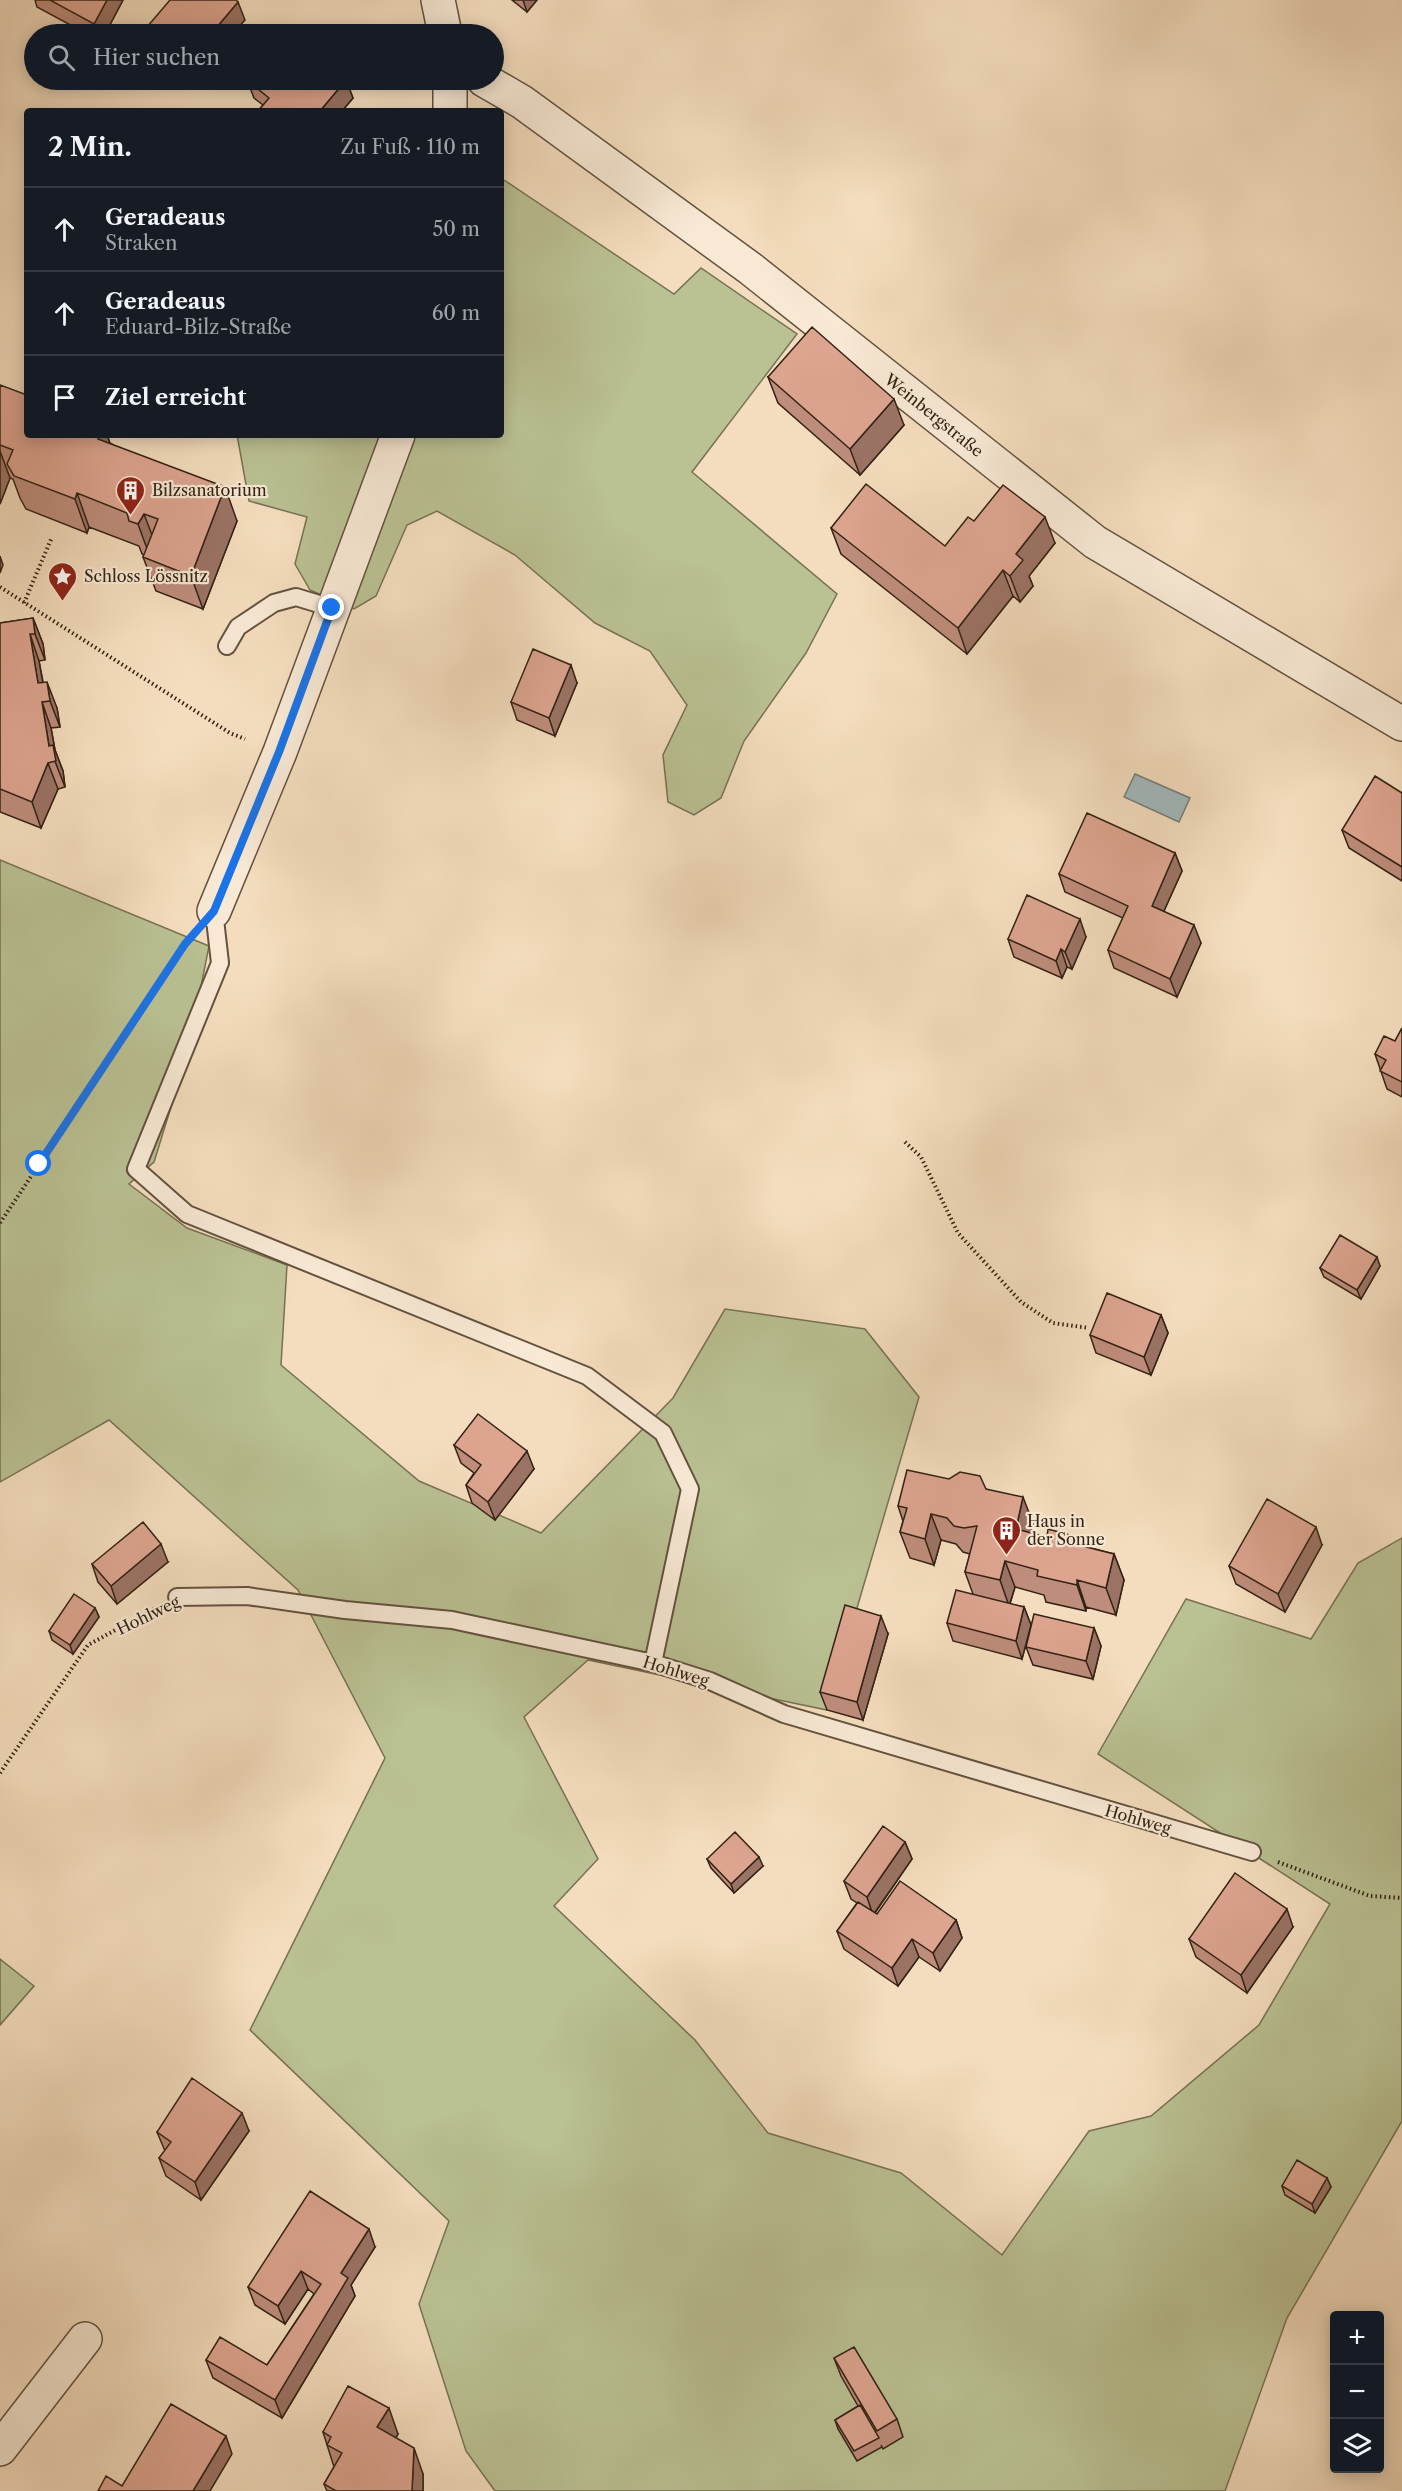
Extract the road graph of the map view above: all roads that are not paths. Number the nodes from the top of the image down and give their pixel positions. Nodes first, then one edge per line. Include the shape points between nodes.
1 (438, 0) edge
2 (443, 24) edge
3 (450, 90) edge
4 (501, 90) edge
5 (450, 108) edge
6 (397, 438) edge
7 (332, 608) junction
8 (227, 646) dead end
9 (1402, 724) edge
10 (214, 911) joint
11 (177, 1597) road end
12 (654, 1663) junction
13 (1252, 1852) road end
14 (85, 2339) dead end
15 (0, 2449) edge

1 - 2 street
3 - 5 street
4 - 9 street, Weinbergstraße via 751,268 1095,542
6 - 7 street
7 - 8 lane via 296,597 274,603 238,627
7 - 10 street
10 - 12 lane via 220,963 136,1169 187,1214 587,1376 663,1433 690,1489
11 - 12 lane, Hohlweg via 247,1596 452,1620
12 - 13 lane, Hohlweg via 710,1681 784,1714
14 - 15 street

